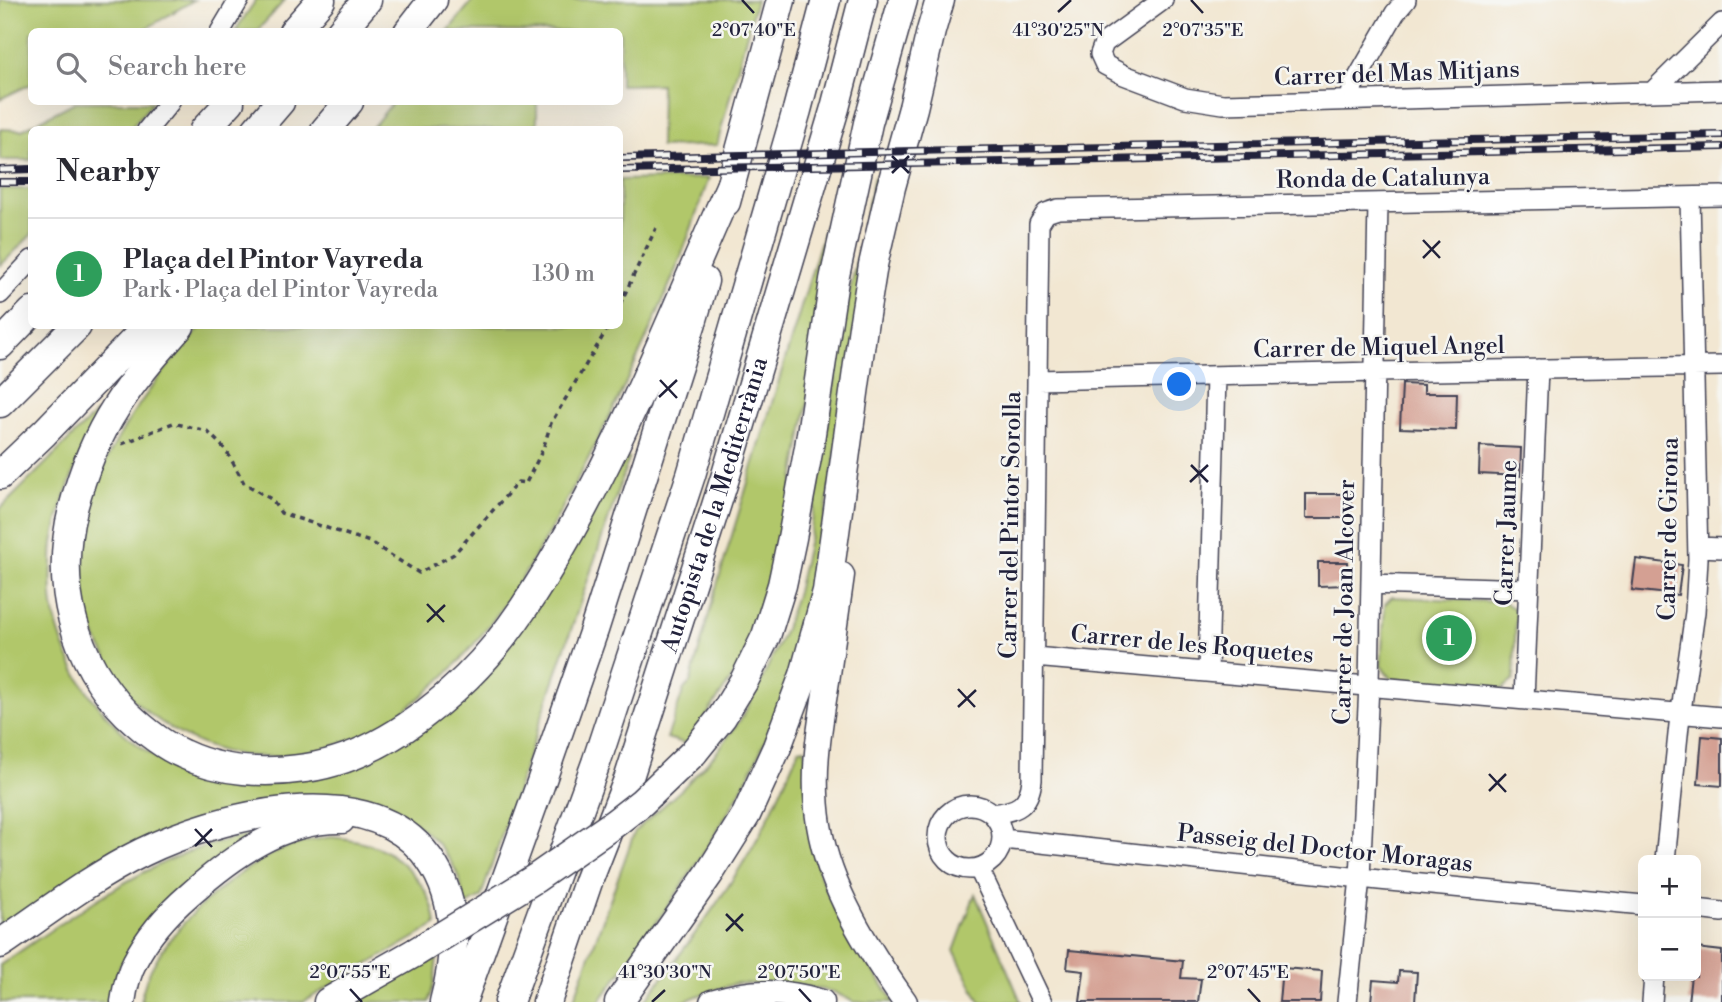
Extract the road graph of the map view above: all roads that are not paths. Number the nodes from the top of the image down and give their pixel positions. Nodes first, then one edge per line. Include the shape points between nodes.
1 (239, 0) edge
2 (301, 0) edge
3 (321, 0) edge
4 (367, 0) edge
5 (433, 0) edge
6 (439, 0) edge
7 (781, 0) edge
8 (826, 0) edge
9 (863, 0) edge
10 (903, 0) edge
11 (940, 0) edge
12 (950, 0) edge
13 (1163, 0) edge
14 (1406, 0) edge
15 (1722, 23) edge
16 (222, 28) edge
17 (278, 28) edge
18 (296, 28) edge
19 (343, 28) edge
20 (411, 28) edge
21 (421, 28) edge
22 (1722, 90) edge
23 (1653, 91) junction
24 (1350, 99) junction
25 (168, 105) edge
26 (211, 105) edge
27 (227, 105) edge
28 (277, 105) edge
29 (346, 105) edge
30 (369, 105) edge
31 (913, 108) junction
32 (150, 126) edge
33 (193, 126) edge
34 (208, 126) edge
35 (259, 126) edge
36 (328, 126) edge
37 (354, 126) edge
38 (731, 184) junction
39 (1722, 196) edge
40 (1690, 197) junction
41 (1378, 203) junction
42 (1046, 213) joint
43 (28, 264) edge
44 (0, 294) edge
45 (28, 317) edge
46 (74, 329) edge
47 (145, 329) edge
48 (177, 329) edge
49 (0, 345) edge
50 (1722, 366) edge
51 (1693, 367) junction
52 (1538, 369) junction
53 (1375, 372) junction
54 (1216, 376) junction
55 (1037, 380) junction
56 (853, 401) junction
57 (0, 403) edge
58 (0, 475) edge
59 (1698, 547) junction
60 (1722, 548) edge
61 (1371, 584) junction
62 (1529, 589) junction
63 (1034, 657) junction
64 (1208, 671) junction
65 (1369, 685) junction
66 (1524, 699) junction
67 (1681, 714) junction
68 (1722, 717) edge
69 (993, 814) junction
70 (405, 834) junction
71 (1003, 839) junction
72 (1666, 855) edge
73 (979, 869) junction
74 (1360, 878) junction
75 (1638, 905) edge
76 (1701, 910) edge
77 (1722, 912) edge
78 (0, 944) edge
79 (1654, 981) edge
80 (123, 1002) edge
81 (328, 1002) edge
82 (444, 1002) edge
83 (462, 1002) edge
84 (509, 1002) edge
85 (547, 1002) edge
86 (619, 1002) edge
87 (712, 1002) edge
88 (822, 1002) edge
89 (905, 1002) edge
90 (1042, 1002) edge
91 (1347, 1002) edge
92 (1652, 1002) edge

1 - 16 street
2 - 17 highway
3 - 18 highway
4 - 19 highway
5 - 20 highway
6 - 21 highway
7 - 38 highway
8 - 84 highway, Autopista de la Mediterrània via 691,475 596,763
9 - 85 highway, Autopista de la Mediterrània via 725,478 629,777
10 - 81 highway, bridge via 868,123 834,280 782,585 766,636 745,679 693,753 642,802 524,885
11 - 31 highway
12 - 31 highway
13 - 24 street, Carrer del Mas Mitjans via 1104,43 1100,54 1105,65 1185,98 1223,104
14 - 24 street via 1353,86
15 - 23 street
22 - 23 street, Carrer del Mas Mitjans
23 - 24 street, Carrer del Mas Mitjans
25 - 32 street
26 - 33 highway
27 - 34 highway
28 - 35 highway
29 - 36 highway
30 - 37 highway
31 - 56 highway via 873,265
38 - 48 highway via 620,436 533,595 494,647 416,720 358,754 319,766 281,771 231,768 184,755 138,724 113,699 80,646 66,589 72,511 91,457 116,407
38 - 83 highway via 594,630
39 - 40 street, Ronda de Catalunya
40 - 41 street, Ronda de Catalunya
40 - 51 street, Carrer de Girona
41 - 42 street, Ronda de Catalunya via 1058,209
41 - 53 street, Carrer de Joan Alcover
42 - 55 street, Carrer del Pintor Sorolla via 1039,224
43 - 44 street
45 - 49 highway
46 - 57 highway
47 - 58 highway
50 - 51 street, Carrer de Miquel Angel
51 - 52 street, Carrer de Miquel Angel
51 - 59 street, Carrer de Girona
52 - 53 street, Carrer de Miquel Angel
52 - 62 street, Carrer Jaume
53 - 54 street, Carrer de Miquel Angel
53 - 61 street, Carrer de Joan Alcover
54 - 55 street, Carrer de Miquel Angel
54 - 64 street
55 - 63 street, Carrer del Pintor Sorolla
56 - 86 highway via 827,591 793,710 761,786 733,837
56 - 89 main road via 858,452 820,721 816,797 836,882 867,943
59 - 60 street
59 - 67 street, Carrer de Girona via 1695,612
61 - 62 street
61 - 65 street, Carrer de Joan Alcover
62 - 66 street, Carrer Jaume
63 - 64 street, Carrer de les Roquetes
63 - 69 street, Carrer del Pintor Sorolla via 1031,791 1017,808
64 - 65 street, Carrer de les Roquetes
65 - 66 street, Carrer de les Roquetes
65 - 74 street, Carrer de Joan Alcover
66 - 67 street, Carrer de les Roquetes
67 - 68 street, Carrer de les Roquetes
67 - 72 street, Carrer de Girona
69 - 71 street
69 - 73 street via 980,806 965,806 951,811 941,823 941,852 964,869
70 - 78 highway via 365,815 317,809 218,824 110,870
70 - 80 main road via 381,825 336,821 295,827 252,846 160,923 134,961
70 - 82 highway via 430,859 448,896 454,950
71 - 73 street via 996,858
71 - 74 street, Passeig del Doctor Moragas
73 - 90 street
74 - 75 street, Passeig del Doctor Moragas
74 - 91 street, Carrer de Joan Alcover
76 - 77 street
79 - 92 street
87 - 88 main road via 758,992

